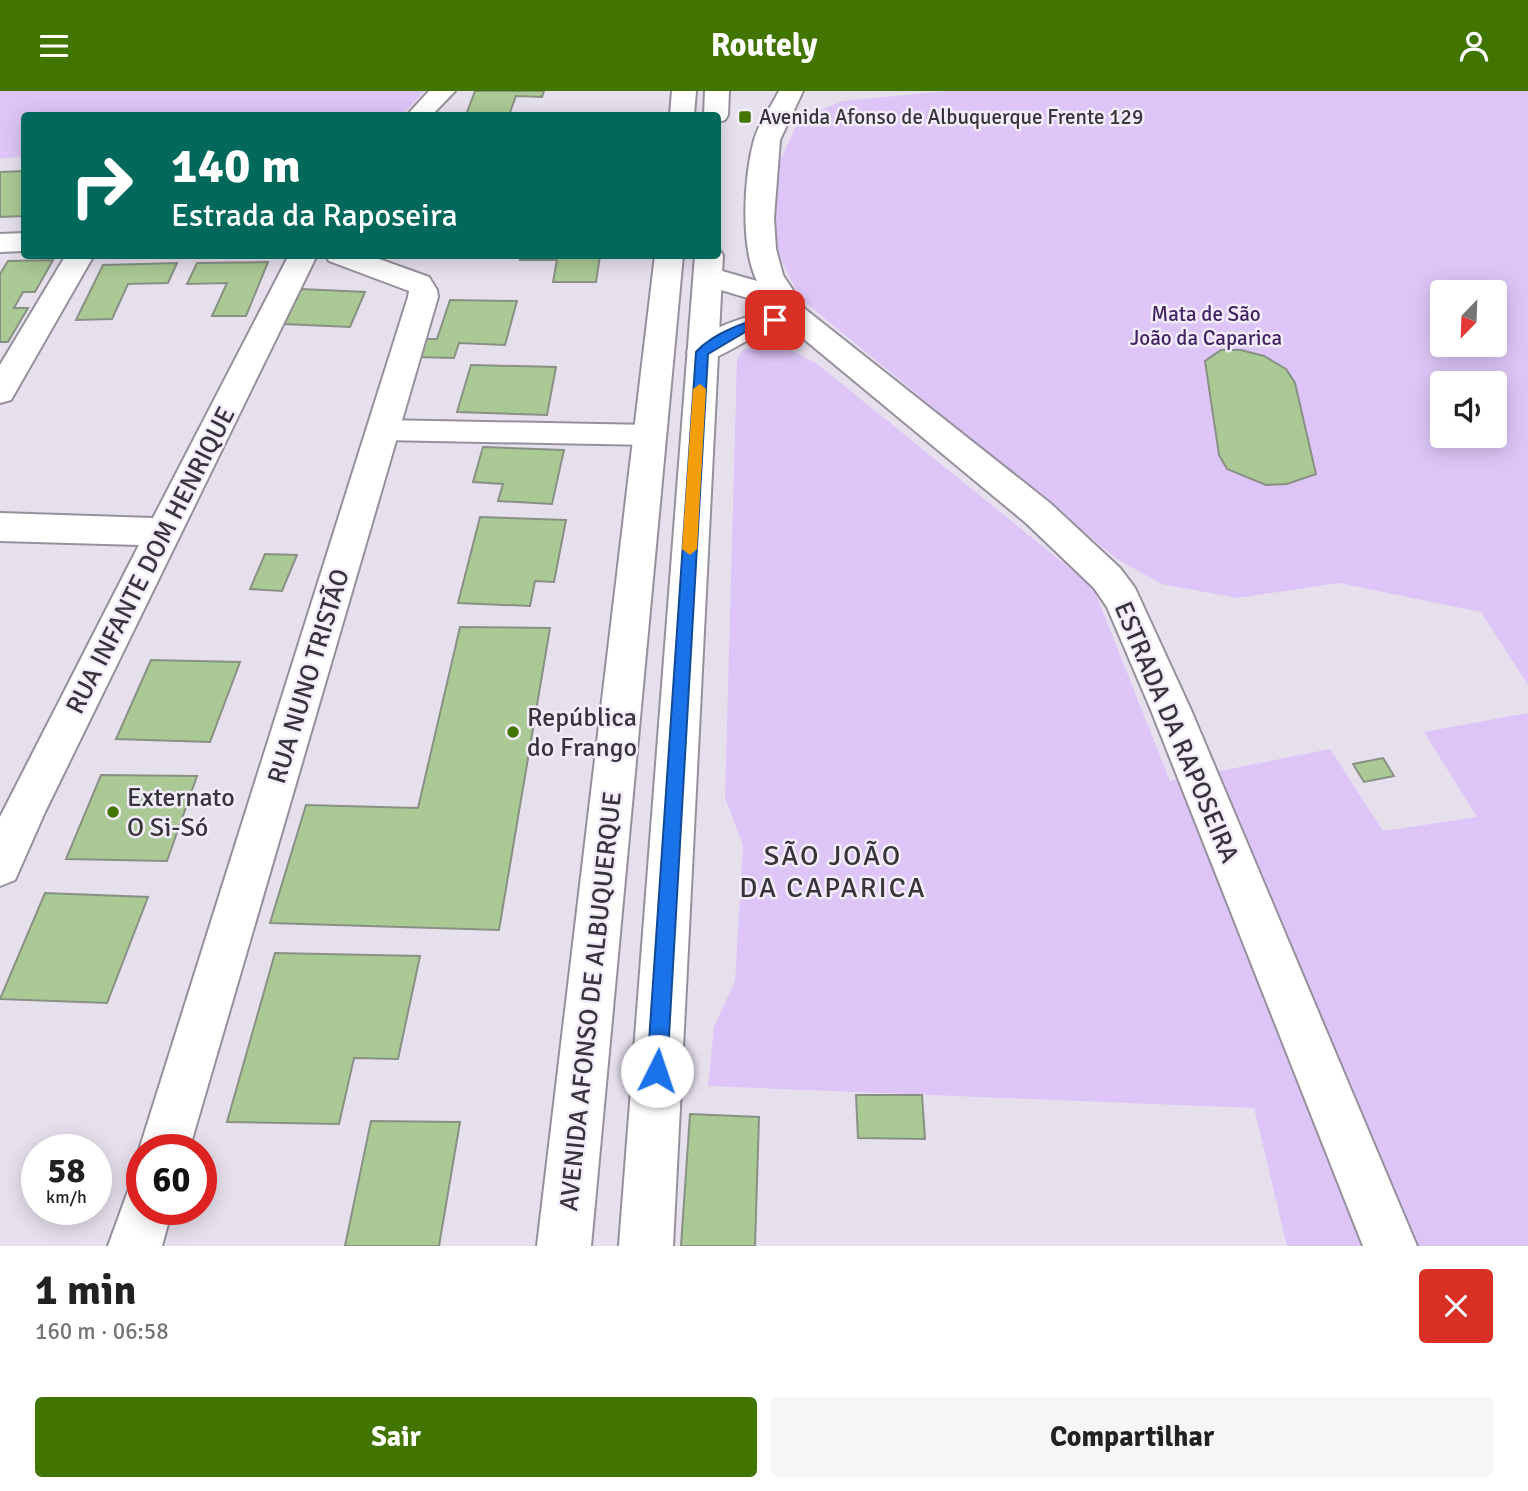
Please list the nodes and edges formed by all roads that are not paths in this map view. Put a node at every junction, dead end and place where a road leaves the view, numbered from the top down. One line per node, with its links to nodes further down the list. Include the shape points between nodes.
1 (443, 91): 6 (street)
2 (684, 91): 7 (street)
3 (717, 91): 4 (street); 8 (street)
4 (723, 91)
5 (791, 91): 16 (street, via 768,139 762,172 759,246)
6 (422, 112)
7 (681, 112)
8 (716, 112)
9 (21, 242): 10 (street)
10 (0, 243)
11 (78, 259): 19 (street)
12 (301, 259): 23 (street, RUA INFANTE DOM HENRIQUE)
13 (350, 259): 20 (street, RUA NUNO TRISTÃO, via 419,284 424,290)
14 (668, 259): 21 (street, AVENIDA AFONSO DE ALBUQUERQUE)
15 (708, 266): 16 (street, ESTRADA DA RAPOSEIRA); 18 (street)
16 (780, 298): 17 (street, ESTRADA DA RAPOSEIRA)
17 (811, 328): 18 (street, ESTRADA DA RAPOSEIRA, via 789,321 758,322); 31 (street, ESTRADA DA RAPOSEIRA, via 1038,513 1107,578 1122,599)
18 (702, 352): 30 (street)
19 (0, 392)
20 (382, 430): 21 (street); 26 (street, RUA NUNO TRISTÃO)
21 (651, 435): 29 (street, AVENIDA AFONSO DE ALBUQUERQUE)
22 (0, 527): 23 (street)
23 (165, 532): 24 (street, RUA INFANTE DOM HENRIQUE)
24 (15, 800): 25 (street, RUA INFANTE DOM HENRIQUE)
25 (0, 865)
26 (169, 1134)
27 (141, 1225): 28 (street)
28 (135, 1246)
29 (564, 1246)
30 (646, 1246)
31 (1390, 1246)

